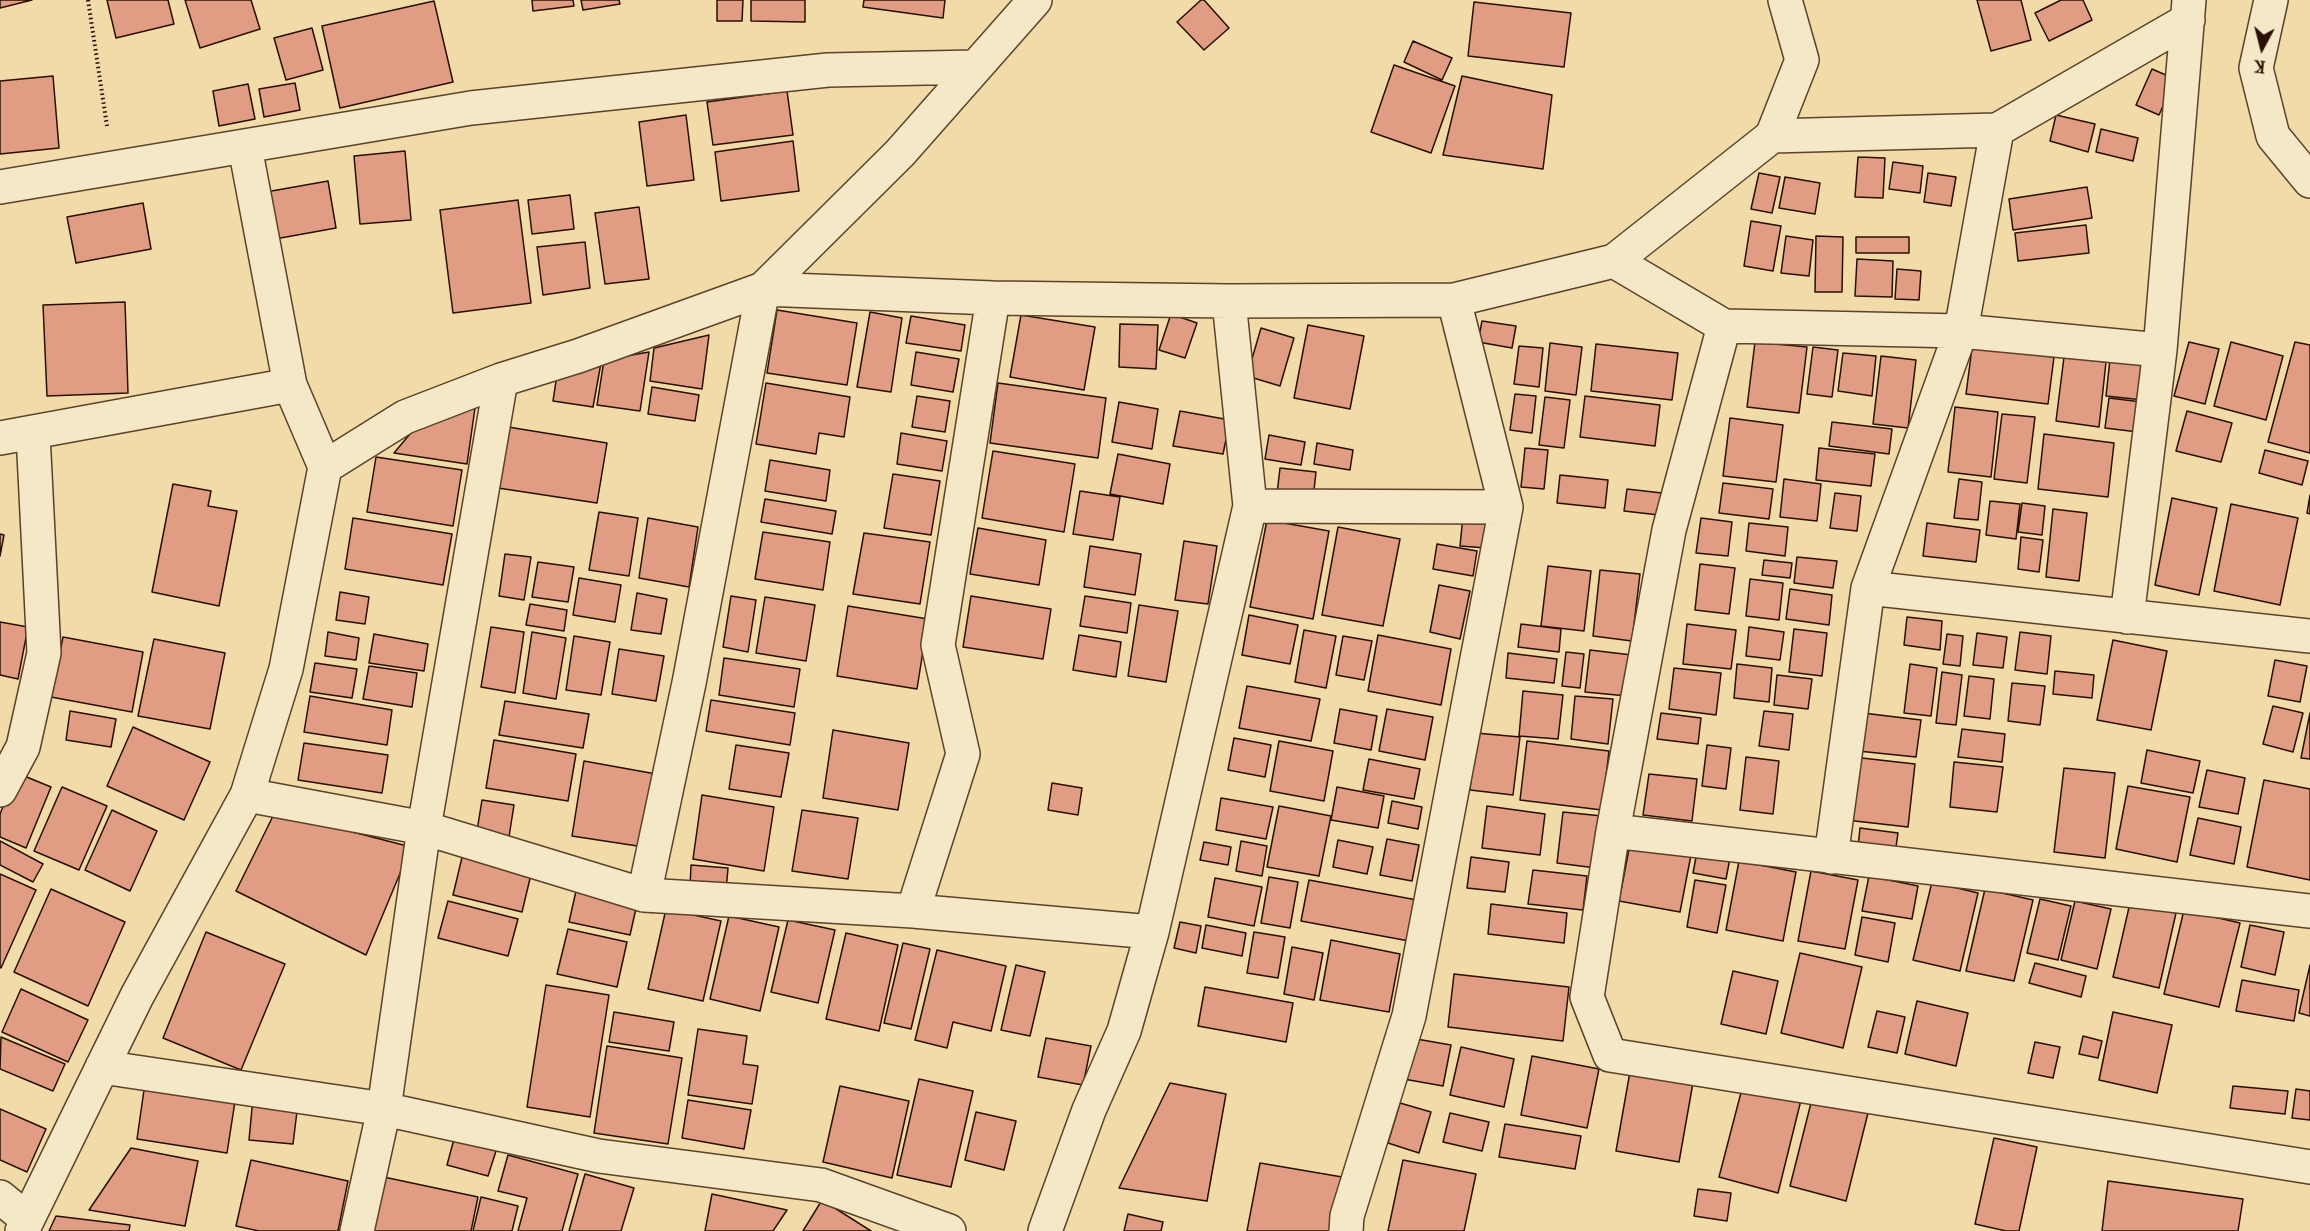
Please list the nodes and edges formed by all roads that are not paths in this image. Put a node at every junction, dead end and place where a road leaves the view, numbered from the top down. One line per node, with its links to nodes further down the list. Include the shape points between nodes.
1 (1035, 0): 5 (street)
2 (1785, 0): 7 (street, via 1802,60)
3 (2271, 0): 9 (street, via 2256,68 2273,136)
4 (2188, 10): 6 (street); 18 (street)
5 (976, 67): 8 (street, via 828,70 483,107); 12 (street, via 900,153)
6 (1997, 130): 7 (street); 17 (street)
7 (1772, 136): 11 (street)
8 (245, 147): 10 (street); 20 (street)
9 (2310, 182)
10 (0, 187)
11 (1614, 261): 14 (street); 16 (street)
12 (763, 289): 13 (street); 19 (street); 34 (street, via 689,683)
13 (993, 298): 15 (street); 35 (street, via 938,645 963,754)
14 (1454, 300): 15 (street); 25 (street)
15 (1229, 301): 24 (street)
16 (1724, 326): 17 (street); 32 (street, via 1670,530)
17 (1961, 331): 18 (street); 26 (street)
18 (2160, 350): 27 (street)
19 (501, 380): 23 (street, via 405,417); 31 (street)
20 (291, 385): 21 (street); 23 (street)
21 (33, 434): 22 (street); 29 (street, via 44,653 23,747)
22 (0, 438)
23 (325, 467): 30 (street, via 286,669)
24 (1250, 506): 25 (street); 37 (street)
25 (1506, 507): 46 (street, via 1409,1017 1347,1216)
26 (1868, 588): 27 (street); 33 (street)
27 (2127, 617): 28 (street)
28 (2310, 636)
29 (0, 790)
30 (247, 795): 31 (street); 38 (street)
31 (424, 828): 34 (street); 39 (street)
32 (1613, 831): 33 (street); 40 (street, via 1587,997 1610,1055)
33 (1831, 857): 36 (street)
34 (644, 895): 35 (street)
35 (913, 911): 37 (street)
36 (2310, 911)
37 (1152, 932): 45 (street, via 1124,1031 1089,1110)
38 (102, 1066): 39 (street); 42 (street)
39 (384, 1109): 43 (street); 44 (street, via 598,1156 821,1185)
40 (2310, 1167)
41 (0, 1197): 42 (street)
42 (24, 1225)
43 (357, 1231)
44 (949, 1231)
45 (1046, 1231)
46 (1346, 1231)

